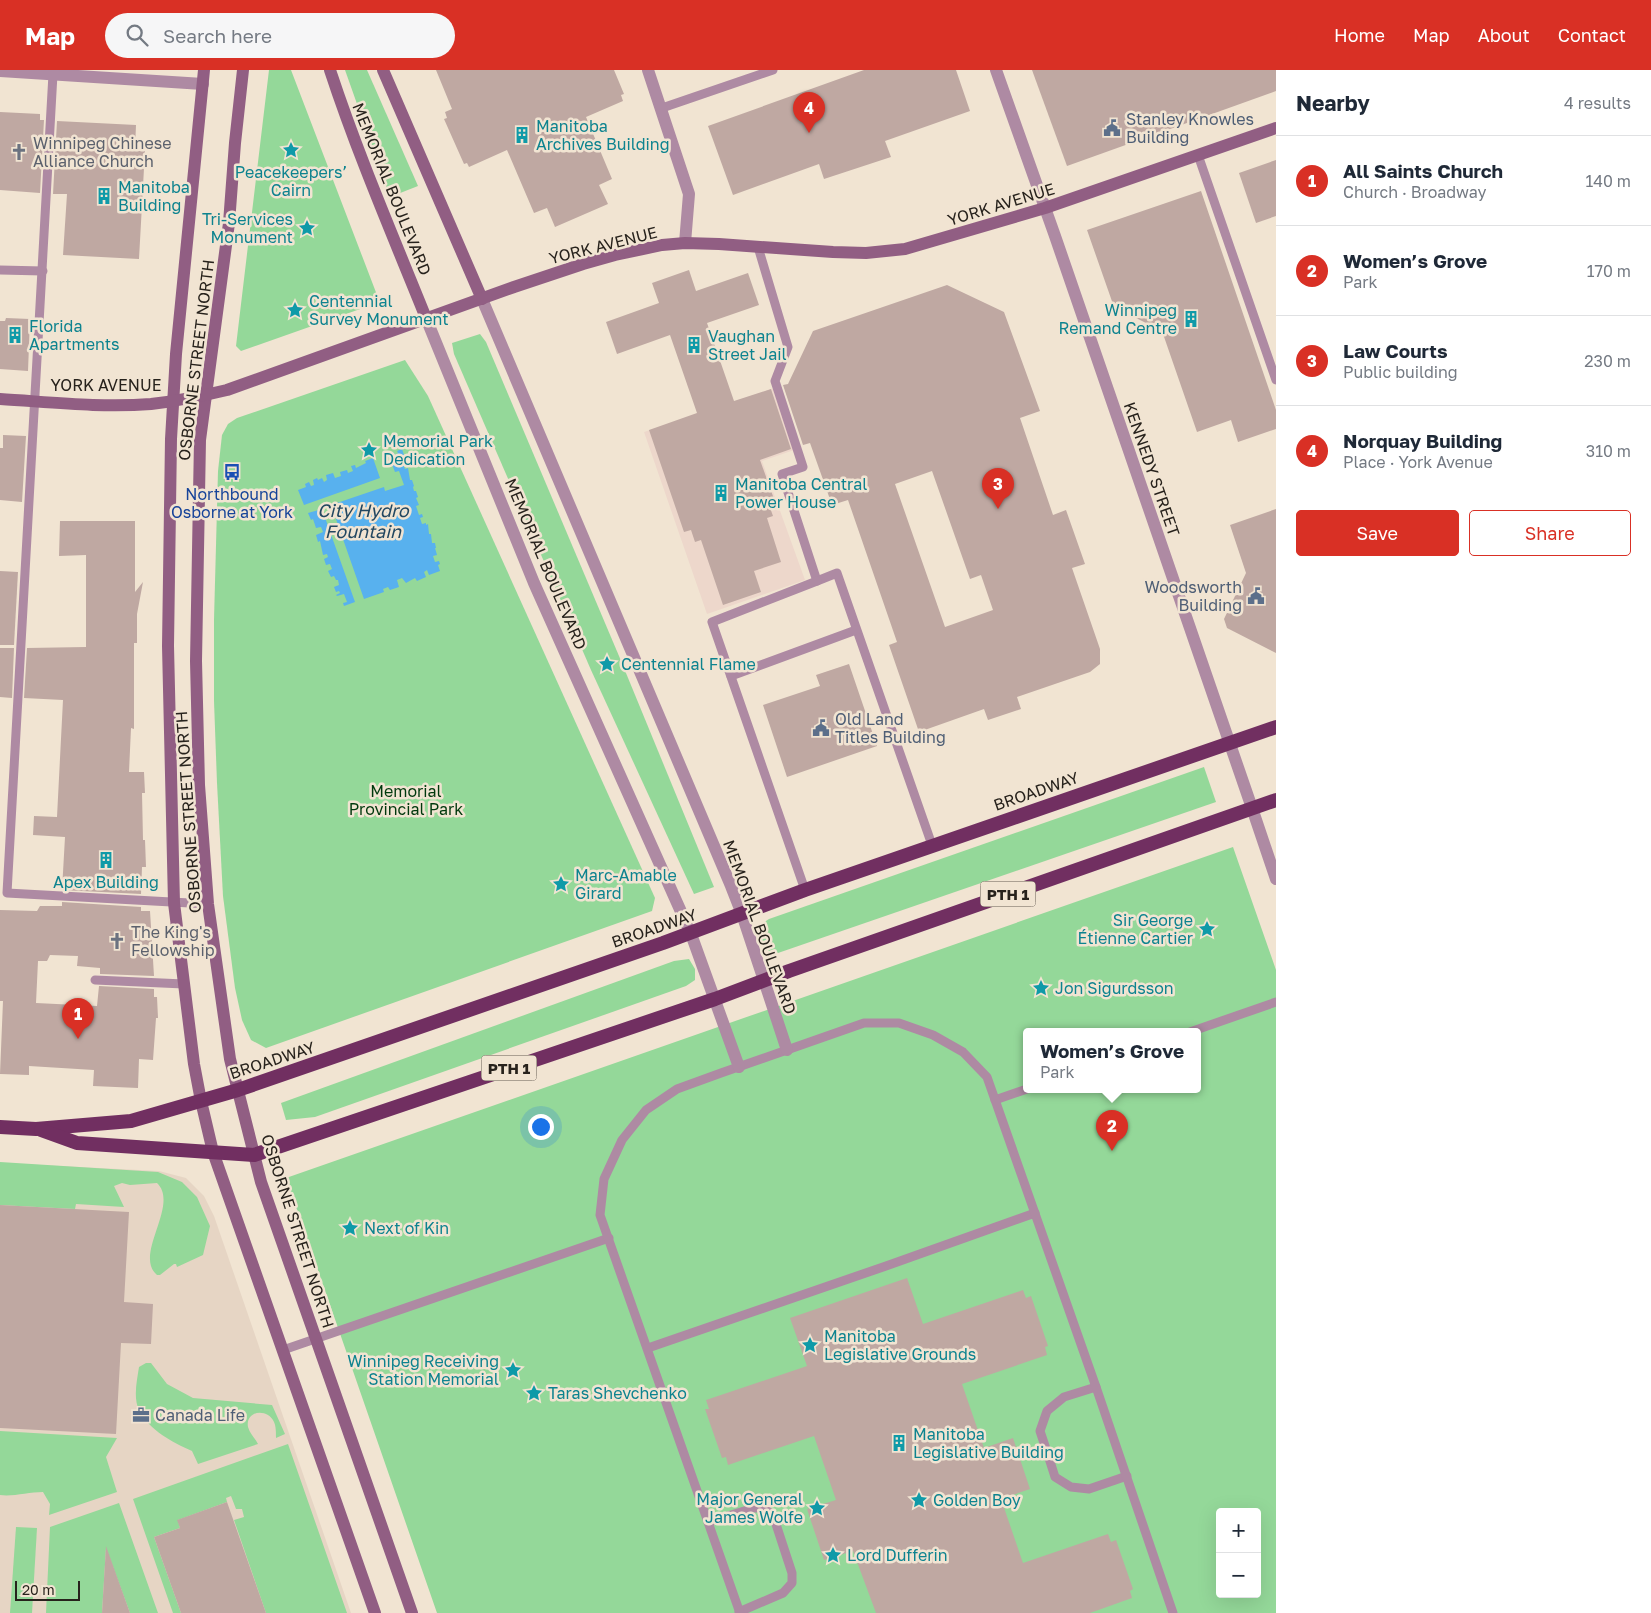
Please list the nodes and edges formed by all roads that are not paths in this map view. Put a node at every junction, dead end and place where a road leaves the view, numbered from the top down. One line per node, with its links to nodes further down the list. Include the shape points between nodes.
1 (204, 70): 10 (main road, OSBORNE STREET NORTH)
2 (243, 70): 22 (main road, OSBORNE STREET NORTH, via 229,223)
3 (330, 70): 20 (main road, MEMORIAL BOULEVARD, via 344,115)
4 (383, 70): 19 (main road, MEMORIAL BOULEVARD)
5 (648, 70): 11 (street)
6 (773, 70): 11 (lane)
7 (996, 70): 14 (street, KENNEDY STREET)
8 (0, 71): 9 (street)
9 (53, 74): 10 (street); 18 (lane)
10 (203, 84): 25 (main road, OSBORNE STREET NORTH)
11 (662, 108): 15 (street, via 689,194)
12 (1276, 128): 13 (main road, YORK AVENUE)
13 (1198, 155): 14 (main road, YORK AVENUE); 21 (lane)
14 (1045, 208): 16 (main road, YORK AVENUE, via 922,245 889,251 833,252); 30 (street, KENNEDY STREET)
15 (685, 243): 16 (main road, YORK AVENUE); 19 (main road, YORK AVENUE, via 615,255)
16 (758, 246): 26 (lane, via 788,348 775,381 803,467 782,474)
17 (0, 270): 18 (lane)
18 (43, 271): 24 (lane)
19 (482, 299): 20 (main road, YORK AVENUE); 39 (street, MEMORIAL BOULEVARD)
20 (426, 318): 22 (main road, YORK AVENUE); 40 (street, MEMORIAL BOULEVARD, via 534,583)
21 (1276, 380)
22 (206, 395): 25 (main road, YORK AVENUE); 38 (main road, OSBORNE STREET NORTH, via 200,440 196,661 199,785)
23 (0, 399): 24 (main road, YORK AVENUE)
24 (36, 401): 25 (main road, YORK AVENUE, via 102,404); 36 (lane)
25 (174, 401): 37 (main road, OSBORNE STREET NORTH, via 168,646)
26 (817, 581): 27 (lane, via 837,574); 28 (lane, via 712,622)
27 (856, 630): 28 (lane); 33 (lane)
28 (731, 676): 35 (lane)
29 (1276, 727): 30 (highway, BROADWAY / PTH 1)
30 (1229, 743): 32 (street, KENNEDY STREET); 33 (highway, BROADWAY / PTH 1)
31 (1276, 800): 32 (highway, BROADWAY / PTH 1)
32 (1252, 808): 34 (street, KENNEDY STREET); 42 (highway, BROADWAY / PTH 1)
33 (932, 845): 35 (highway, BROADWAY / PTH 1)
34 (1276, 879)
35 (805, 890): 39 (highway, BROADWAY / PTH 1)
36 (3, 893): 37 (lane)
37 (174, 903): 38 (lane); 43 (main road, OSBORNE STREET NORTH)
38 (208, 904): 49 (main road, OSBORNE STREET NORTH, via 230,1059)
39 (742, 914): 40 (highway, BROADWAY / PTH 1); 42 (street, MEMORIAL BOULEVARD)
40 (691, 934): 44 (street, MEMORIAL BOULEVARD); 49 (highway, BROADWAY / PTH 1)
41 (95, 980): 43 (lane)
42 (764, 980): 44 (highway, BROADWAY / PTH 1); 47 (street, MEMORIAL BOULEVARD)
43 (184, 984): 52 (main road, OSBORNE STREET NORTH)
44 (715, 999): 48 (street, MEMORIAL BOULEVARD); 56 (highway, BROADWAY / PTH 1)
45 (1276, 1002): 46 (lane)
46 (1201, 1028)
47 (787, 1050): 48 (lane); 51 (lane, via 864,1023 899,1023 934,1035 963,1052 987,1077)
48 (739, 1067): 58 (lane, via 677,1089 646,1110 622,1140 604,1178 600,1215)
49 (238, 1090): 52 (highway, BROADWAY / PTH 1); 56 (main road, OSBORNE STREET NORTH)
50 (1023, 1090): 51 (lane)
51 (995, 1100): 57 (lane)
52 (201, 1101): 54 (highway, BROADWAY / PTH 1, via 131,1121); 55 (main road, OSBORNE STREET NORTH)
53 (0, 1126): 54 (highway, BROADWAY / PTH 1)
54 (36, 1129): 55 (highway, BROADWAY / PTH 1, via 76,1143)
55 (213, 1152): 56 (highway, BROADWAY / PTH 1); 61 (main road, OSBORNE STREET NORTH)
56 (254, 1155): 59 (main road, OSBORNE STREET NORTH)
57 (1035, 1213): 60 (lane); 62 (lane)
58 (609, 1238): 59 (lane); 60 (lane)
59 (316, 1339): 61 (lane); 67 (main road, OSBORNE STREET NORTH)
60 (648, 1348): 64 (lane)
61 (283, 1350): 66 (main road, OSBORNE STREET NORTH)
62 (1096, 1387): 63 (lane); 63 (lane, via 1064,1397 1047,1411 1040,1432 1055,1477 1070,1487 1089,1489)
63 (1127, 1476): 68 (lane)
64 (708, 1522): 65 (lane); 65 (lane, via 754,1508 764,1508 773,1515 792,1572 792,1584 783,1593)
65 (740, 1612)
66 (375, 1613)
67 (412, 1613)
68 (1173, 1613)

